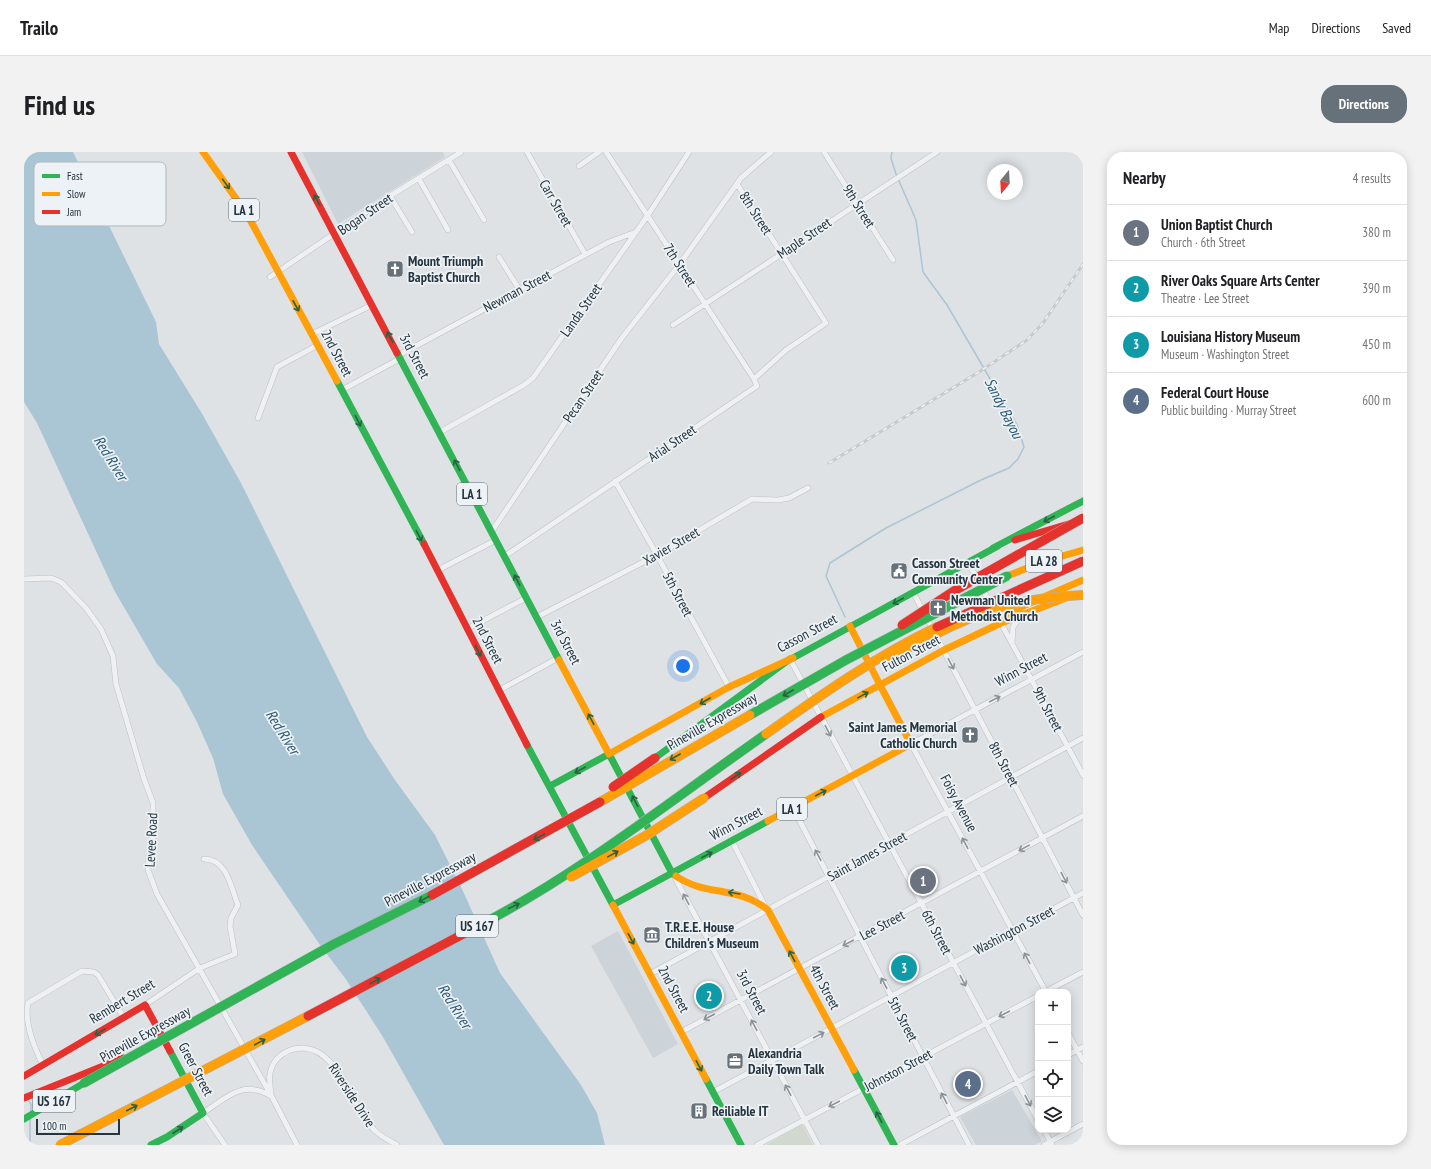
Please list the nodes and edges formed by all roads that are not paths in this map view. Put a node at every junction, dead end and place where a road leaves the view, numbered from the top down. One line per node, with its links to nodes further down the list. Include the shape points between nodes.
1 (203, 152): 28 (main road, 2nd Street / LA 1, one-way to 28, via 247,214)
2 (291, 152): 22 (main road, 3rd Street / LA 1, one-way to 2)
3 (461, 152): 11 (street, Bogan Street)
4 (527, 152): 24 (street, Carr Street)
5 (599, 152): 12 (street)
6 (606, 152): 17 (street, 7th Street)
7 (689, 152): 17 (street, Landa Street)
8 (771, 152): 14 (street, Pecan Street, via 746,172)
9 (824, 152): 16 (street, 9th Street)
10 (937, 152): 16 (street, Maple Street)
11 (449, 160): 13 (street, Bogan Street); 18 (street)
12 (579, 166)
13 (419, 180): 15 (street, Bogan Street); 19 (street)
14 (737, 184): 23 (street, 8th Street); 27 (street, Pecan Street)
15 (390, 196): 20 (street); 22 (street, Bogan Street)
16 (857, 203): 23 (street, Maple Street); 26 (street, 9th Street)
17 (648, 215): 21 (street, Landa Street); 27 (street, 7th Street)
18 (484, 220)
19 (448, 230)
20 (412, 232)
21 (636, 232): 24 (street, Newman Street); 40 (street, Landa Street, via 533,378)
22 (335, 234): 28 (street, Bogan Street); 31 (main road, 3rd Street / LA 1)
23 (781, 253): 30 (street, Maple Street); 32 (street, 8th Street)
24 (585, 254): 29 (street, Newman Street)
25 (499, 257): 29 (street)
26 (893, 260)
27 (679, 265): 30 (street, 7th Street); 46 (street, Pecan Street, via 621,339)
28 (274, 275): 34 (main road, 2nd Street / LA 1, one-way to 34)
29 (519, 289): 36 (street, Newman Street)
30 (706, 304): 33 (street, Maple Street); 37 (street, 7th Street)
31 (372, 305): 34 (street); 36 (main road, 3rd Street / LA 1, one-way to 31)
32 (826, 324): 37 (street, Arial Street, via 786,350)
33 (673, 325)
34 (312, 334): 35 (main road, 2nd Street / LA 1)
35 (318, 345): 38 (main road, 2nd Street / LA 1); 39 (street, via 277,367)
36 (400, 356): 38 (street, Newman Street); 40 (main road, 3rd Street / LA 1)
37 (754, 379): 41 (street, Arial Street, via 757,386)
38 (342, 390): 54 (main road, 2nd Street / LA 1, one-way to 54)
39 (258, 418)
40 (440, 432): 46 (main road, 3rd Street / LA 1, one-way to 40)
41 (615, 481): 50 (street, 5th Street); 51 (street, Arial Street)
42 (808, 488): 50 (street, Xavier Street, via 789,498 752,499)
43 (1083, 501): 48 (main road, one-way to 48)
44 (1083, 518): 71 (main road, US 167, bridge, via 954,591)
45 (1083, 522): 48 (main road, Casson Street, via 1064,524)
46 (492, 531): 47 (main road, 3rd Street / LA 1)
47 (496, 540): 51 (main road, 3rd Street / LA 1); 54 (street)
48 (993, 548): 53 (main road, Casson Street)
49 (1083, 550): 71 (main road, LA 28, bridge, via 1007,576)
50 (657, 555): 62 (street, Xavier Street); 75 (street, 5th Street)
51 (505, 556): 60 (main road, 3rd Street / LA 1, one-way to 51)
52 (1083, 561): 72 (main road, US 167, bridge, via 925,632 897,646)
53 (968, 562): 57 (main road, Casson Street); 63 (street, 9th Street)
54 (438, 570): 65 (main road, 2nd Street / LA 1)
55 (24, 579): 109 (street, Levee Road, via 51,578 61,582 86,608 101,630 113,656 116,684 153,803 153,841 148,870 157,894)
56 (1081, 581): 63 (main road, via 1024,606)
57 (913, 592): 64 (main road, Casson Street, one-way to 64); 67 (street, 8th Street)
58 (1083, 592): 61 (main road, Fulton Street)
59 (1083, 595): 72 (main road, bridge, via 999,608)
60 (526, 598): 62 (main road, 3rd Street / LA 1); 65 (street)
61 (1020, 616): 63 (main road, Fulton Street); 66 (street, via 1013,627)
62 (537, 617): 69 (main road, 3rd Street / LA 1)
63 (1001, 623): 66 (street, 9th Street); 67 (main road, Fulton Street)
64 (850, 626): 70 (main road, Casson Street); 74 (main road, Foisy Avenue)
65 (467, 629): 76 (main road, 2nd Street / LA 1, one-way to 76)
66 (1012, 644): 73 (street, 9th Street)
67 (944, 650): 74 (main road, Fulton Street); 77 (street, 8th Street, one-way to 77)
68 (1083, 652): 73 (street, Winn Street)
69 (558, 658): 76 (street); 82 (main road, 3rd Street / LA 1, one-way to 69)
70 (790, 659): 75 (main road, Casson Street); 78 (street, 6th Street); 90 (main road, bridge)
71 (846, 660): 90 (main road, Pineville Expressway / US 167, one-way to 90, bridge)
72 (869, 665): 100 (main road, US 167, bridge, via 836,684 659,811)
73 (1031, 679): 77 (street, Winn Street, one-way to 73); 81 (street, 9th Street)
74 (880, 685): 78 (main road, Fulton Street, one-way to 74); 80 (main road, Foisy Avenue)
75 (729, 687): 82 (main road, Casson Street, one-way to 82)
76 (498, 691): 86 (main road, 2nd Street / LA 1)
77 (975, 710): 80 (street, Winn Street); 85 (street, 8th Street)
78 (821, 718): 84 (street, 6th Street, one-way to 84); 100 (main road, Fulton Street, one-way to 78, bridge, via 640,839)
79 (1083, 738): 81 (street, Saint James Street)
80 (911, 744): 84 (main road, Winn Street / LA 1); 88 (street, Foisy Avenue)
81 (1068, 747): 83 (street, 9th Street); 85 (street, Saint James Street)
82 (609, 754): 86 (main road, Casson Street, one-way to 86); 96 (main road, 3rd Street, one-way to 82)
83 (1083, 775)
84 (853, 776): 87 (main road, Winn Street / LA 1, one-way to 84); 93 (street, 6th Street)
85 (1011, 778): 88 (street, Saint James Street); 91 (street, 8th Street)
86 (550, 786): 102 (main road, 2nd Street / LA 1)
87 (793, 808): 92 (main road, Winn Street / LA 1); 97 (street, 5th Street, one-way to 87)
88 (948, 812): 93 (street, Saint James Street); 95 (street, Foisy Avenue, one-way to 88)
89 (1083, 816): 91 (street, Lee Street)
90 (558, 826): 133 (main road, Pineville Expressway / US 167, one-way to 133, bridge, via 408,908 334,944 159,1042)
91 (1042, 838): 95 (street, Lee Street, one-way to 95); 99 (street, 8th Street, one-way to 99)
92 (732, 841): 96 (main road, Winn Street / LA 1, one-way to 92); 103 (street, 4th Street)
93 (889, 844): 97 (street, Saint James Street); 101 (street, 6th Street)
94 (204, 860): 109 (street, Rembert Street, via 214,862 222,868 230,881 238,905 230,926 235,954)
95 (981, 872): 101 (street, Lee Street); 105 (street, Foisy Avenue)
96 (672, 873): 102 (main road, Winn Street / LA 1); 103 (main road, one-way to 96, via 753,898 690,885); 107 (street, 3rd Street, one-way to 96)
97 (829, 877): 103 (street, Saint James Street); 106 (street, 5th Street)
98 (1083, 893): 99 (street, Washington Street)
99 (1074, 898): 104 (street, 8th Street); 105 (street, Washington Street)
100 (529, 899): 146 (main road, US 167, one-way to 100, bridge, via 192,1078)
101 (922, 904): 106 (street, Lee Street); 108 (street, 6th Street)
102 (613, 905): 112 (main road, 2nd Street, one-way to 112)
103 (768, 910): 107 (street, Saint James Street); 110 (main road, 4th Street, one-way to 103)
104 (1083, 915)
105 (1013, 931): 108 (street, Washington Street); 113 (street, Foisy Avenue, one-way to 105)
106 (860, 937): 110 (street, Lee Street, one-way to 110); 115 (street, 5th Street, one-way to 106)
107 (709, 942): 112 (street, Saint James Street); 117 (street, 3rd Street)
108 (953, 963): 115 (street, Washington Street); 120 (street, 6th Street, one-way to 120)
109 (200, 968): 118 (street, Rembert Street); 137 (street, Levee Road)
110 (799, 969): 117 (street, Lee Street); 121 (main road, 4th Street)
111 (1083, 972): 114 (street)
112 (650, 974): 122 (main road, 2nd Street)
113 (1043, 989)
114 (1051, 989)
115 (891, 996): 121 (street, Washington Street); 127 (street, 5th Street)
116 (1035, 998): 120 (street, Johnston Street, one-way to 120)
117 (740, 1000): 122 (street, Lee Street, one-way to 122); 128 (street, 3rd Street, one-way to 117)
118 (145, 1005): 119 (main road, Rembert Street); 139 (main road, Greer Street)
119 (124, 1018): 130 (main road, Rembert Street, one-way to 130); 130 (street, via 98,975 82,971 25,1007 25,1024)
120 (986, 1023): 127 (street, Johnston Street); 134 (street, 6th Street)
121 (831, 1028): 128 (street, Washington Street, one-way to 121); 135 (main road, 4th Street)
122 (681, 1032): 136 (main road, 2nd Street, one-way to 136)
123 (1071, 1039): 125 (street)
124 (1083, 1047): 125 (street)
125 (1077, 1050): 126 (street); 129 (street)
126 (1071, 1053)
127 (923, 1057): 135 (street, Johnston Street); 141 (street, 5th Street, one-way to 127)
128 (772, 1060): 136 (street, Washington Street); 143 (street, 3rd Street, one-way to 128)
129 (1083, 1061)
130 (43, 1064): 132 (main road, Rembert Street)
131 (1035, 1073): 134 (street)
132 (24, 1076)
133 (81, 1080): 138 (main road); 142 (main road, Pineville Expressway / US 167)
134 (1018, 1082): 140 (street, 6th Street, one-way to 140); 141 (street)
135 (863, 1089): 143 (street, Johnston Street, one-way to 143); 157 (main road, 4th Street, one-way to 135)
136 (713, 1092): 154 (main road, 2nd Street)
137 (272, 1097): 139 (street, via 260,1090 243,1089); 152 (street, Levee Road); 153 (street, Riverside Drive, via 268,1078 276,1060 296,1048 314,1049 329,1060 369,1124)
138 (24, 1098)
139 (203, 1113): 150 (main road, one-way to 139); 151 (street, Greer Street)
140 (1035, 1114)
141 (954, 1116): 158 (street); 159 (street, 5th Street)
142 (24, 1119)
143 (804, 1120): 155 (street, Johnston Street); 156 (street, 3rd Street)
144 (1083, 1124): 147 (street)
145 (1046, 1133): 147 (street)
146 (80, 1134): 148 (main road, US 167, bridge); 149 (main road, bridge)
147 (1051, 1143): 160 (street)
148 (60, 1145)
149 (64, 1145)
150 (151, 1145)
151 (225, 1145)
152 (297, 1145)
153 (397, 1145)
154 (741, 1145)
155 (757, 1145)
156 (818, 1145)
157 (894, 1145)
158 (900, 1145)
159 (969, 1145)
160 (1044, 1145)

